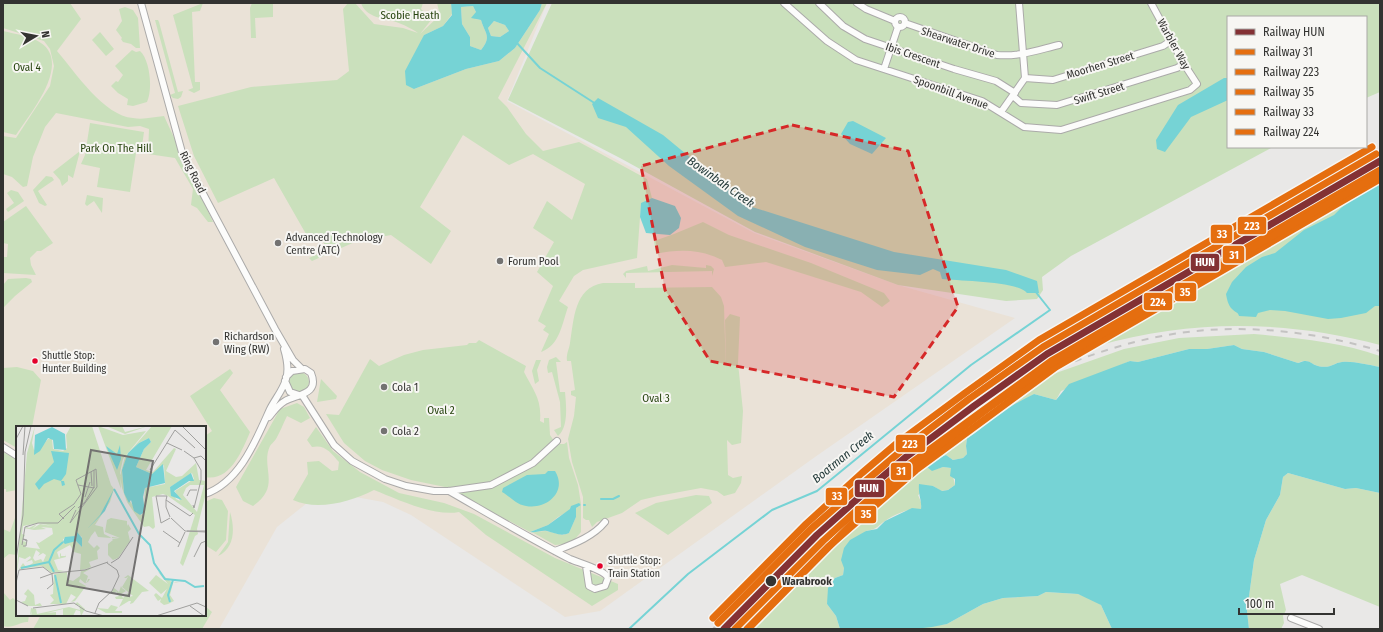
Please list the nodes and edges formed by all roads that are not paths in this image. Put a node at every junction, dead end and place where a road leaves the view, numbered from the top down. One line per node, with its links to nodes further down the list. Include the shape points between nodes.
1 (141, 3): 22 (street, Ring Road, via 183,156)
2 (784, 3): 17 (street, Spoonbill Avenue, via 840,50 856,60)
3 (819, 3): 8 (street, Ibis Crescent)
4 (830, 3): 8 (street)
5 (856, 3): 9 (street)
6 (1019, 3): 15 (street)
7 (1152, 3): 12 (street, Warbler Way)
8 (825, 8): 14 (street, Ibis Crescent, via 843,26 856,34)
9 (895, 21): 10 (street, via 902,18); 11 (street)
10 (905, 23): 11 (street); 15 (street, Shearwater Drive, via 997,55)
11 (898, 27): 14 (street)
12 (1172, 40): 16 (street, Warbler Way); 18 (street, Moorhen Street, via 1163,46 1053,80)
13 (1059, 45): 15 (street, Shearwater Drive)
14 (892, 48): 17 (street); 20 (street, Ibis Crescent, via 996,81)
15 (1023, 54): 18 (street)
16 (1184, 64): 19 (street, Warbler Way); 20 (street, Swift Street, via 1057,106 1021,103)
17 (884, 69): 21 (street, Spoonbill Avenue, via 982,101)
18 (1025, 78): 20 (street)
19 (1197, 84): 21 (street, Spoonbill Avenue, via 1190,90 1061,130 1024,128)
20 (1014, 94): 21 (street)
21 (1001, 112)
22 (275, 329): 23 (street, Ring Road, via 293,360); 24 (street, Ring Road, via 286,356)
23 (302, 369): 24 (street, via 292,371); 25 (street, Ring Road, via 308,371 312,377)
24 (286, 379): 26 (street, via 290,392); 28 (street, Ring Road)
25 (309, 391): 26 (street, Ring Road); 27 (street)
26 (301, 395): 27 (street); 28 (street, Ring Road, via 278,405)
27 (310, 404): 32 (street, via 334,445 352,460 385,479 406,486)
28 (264, 423): 33 (street, Ring Road, via 236,472 221,487)
29 (556, 441): 32 (street, via 532,463 491,485)
30 (3, 447): 31 (street)
31 (16, 455)
32 (449, 492): 35 (street)
33 (206, 494)
34 (605, 522): 35 (street, via 586,538)
35 (555, 551): 36 (street)
36 (586, 566)
37 (1291, 618): 38 (street)
38 (1319, 629)

